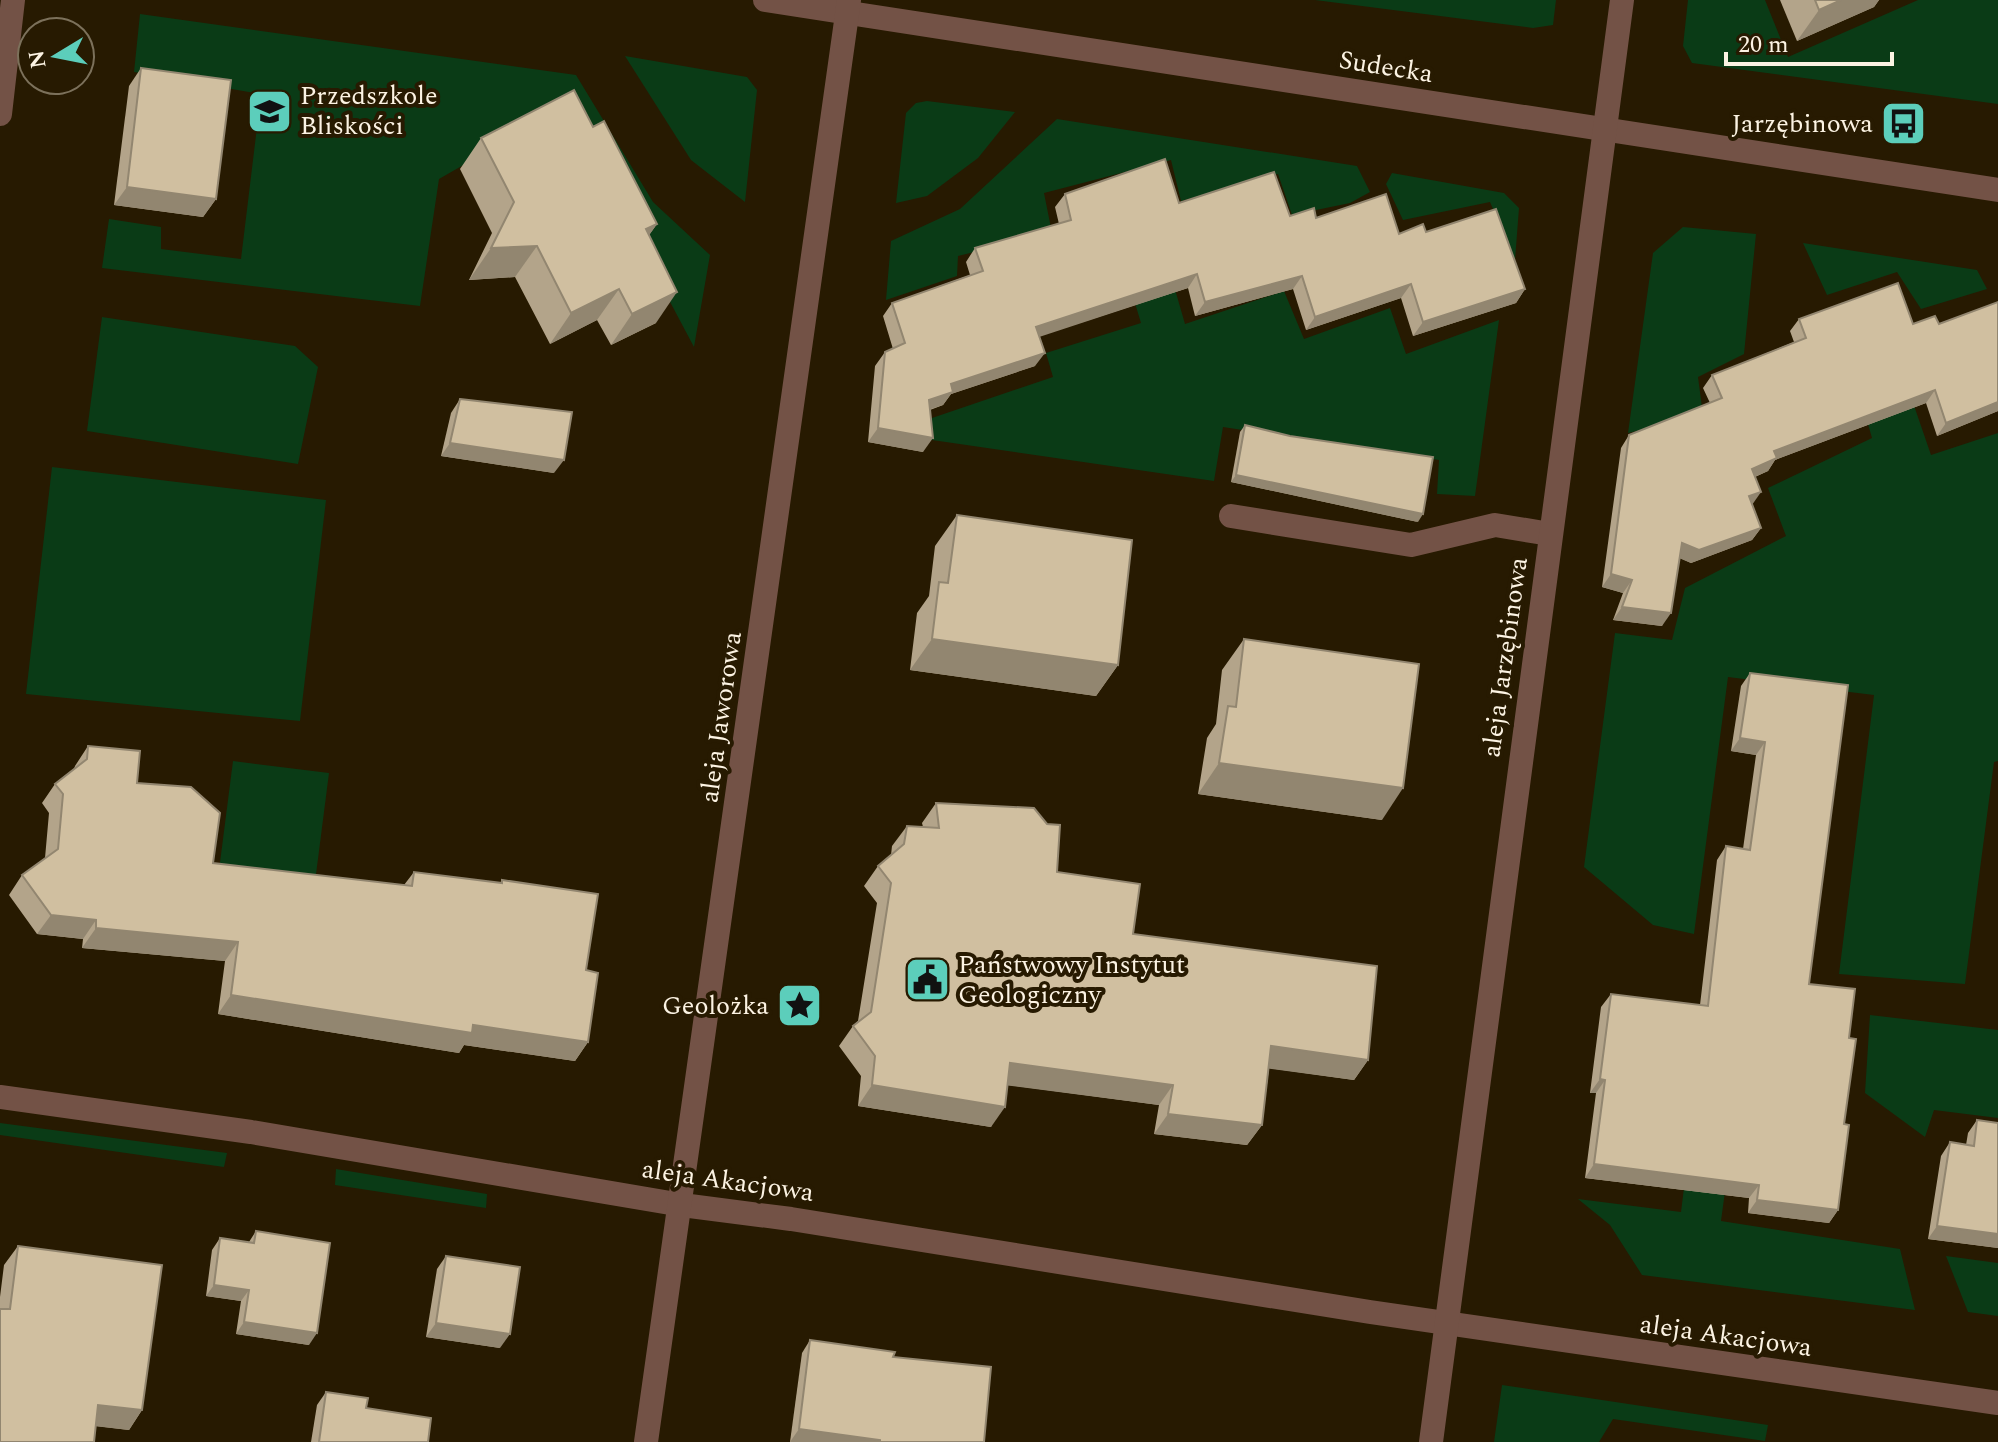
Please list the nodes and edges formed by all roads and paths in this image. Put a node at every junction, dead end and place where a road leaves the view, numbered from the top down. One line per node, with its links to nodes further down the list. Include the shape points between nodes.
1 (13, 0): 5 (street)
2 (765, 0): 4 (street, Sudecka)
3 (1622, 0): 6 (street, aleja Jarzębinowa)
4 (848, 5): 6 (street, Sudecka); 11 (street, aleja Jaworowa)
5 (0, 114)
6 (1607, 128): 7 (street, Sudecka); 9 (street, aleja Jarzębinowa)
7 (1998, 190)
8 (1231, 516): 9 (street, via 1411,545 1495,525)
9 (1550, 534): 12 (street, aleja Jarzębinowa)
10 (0, 1097): 11 (street, aleja Akacjowa, via 251,1132)
11 (682, 1205): 12 (street, aleja Akacjowa); 14 (street, aleja Jaworowa)
12 (1447, 1322): 13 (street, aleja Akacjowa); 15 (street)
13 (1998, 1403)
14 (646, 1442)
15 (1431, 1442)

